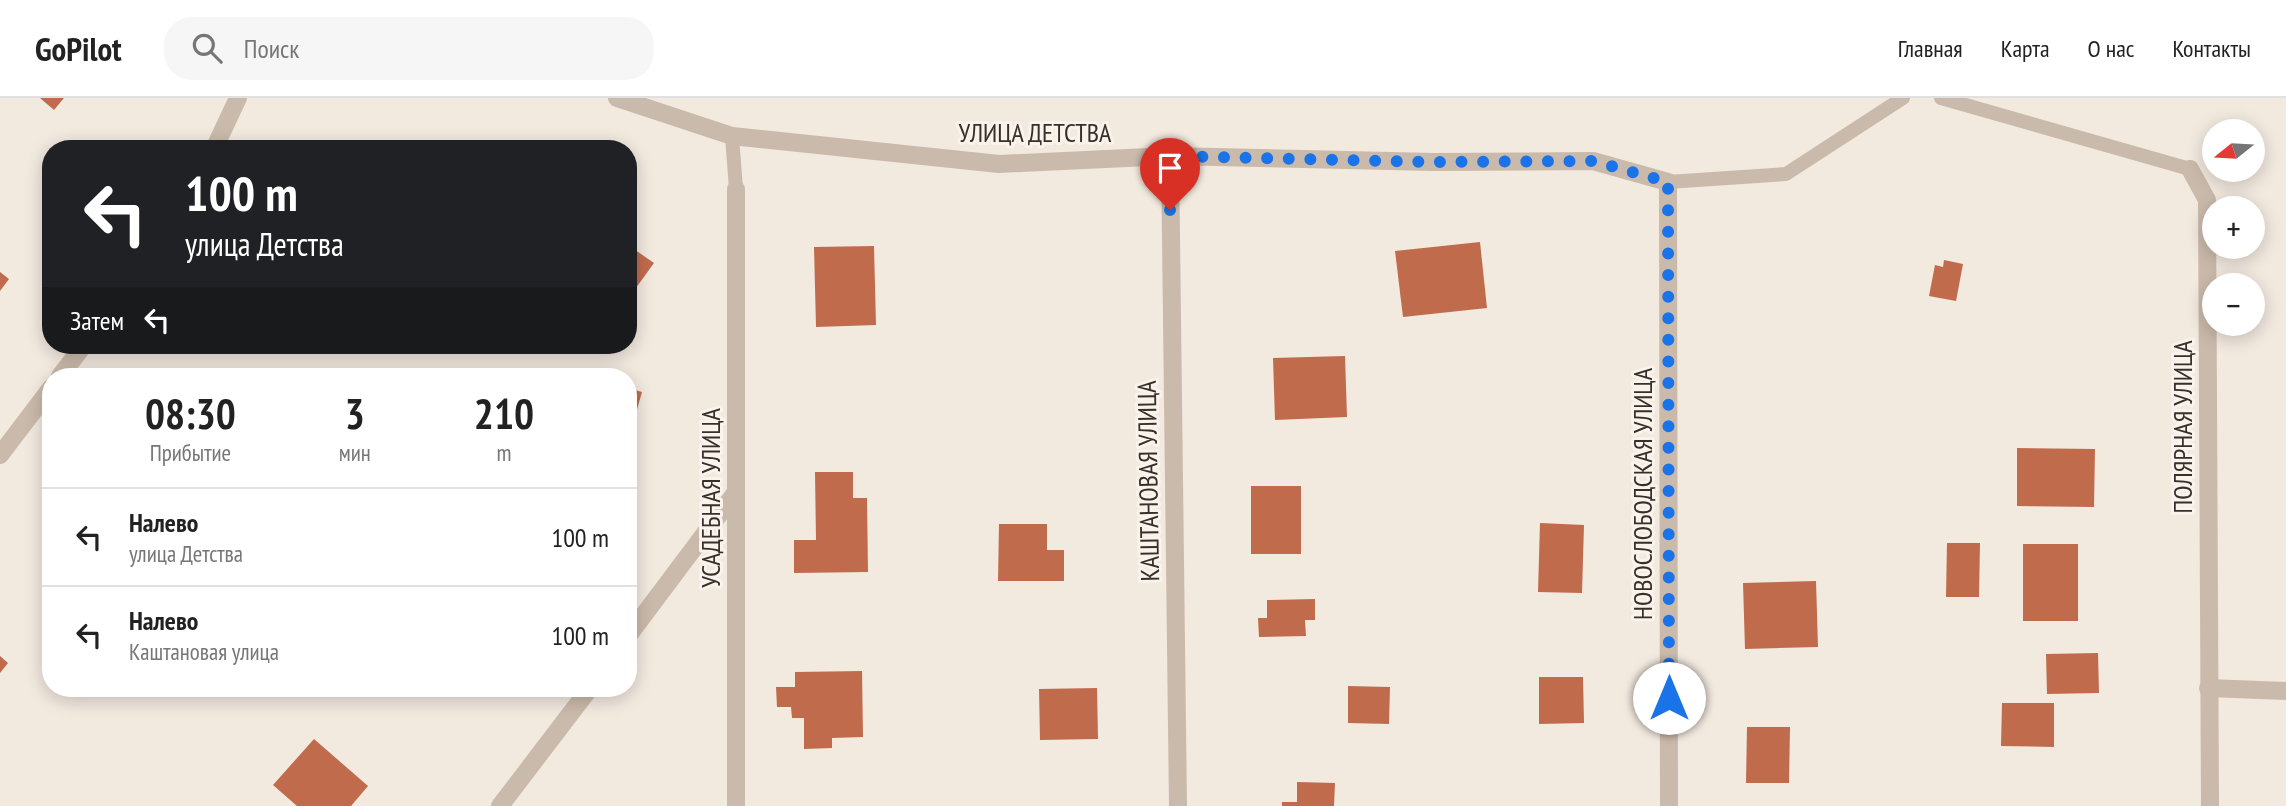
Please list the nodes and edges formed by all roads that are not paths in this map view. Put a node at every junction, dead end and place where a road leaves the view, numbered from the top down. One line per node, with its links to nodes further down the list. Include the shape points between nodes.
1 (238, 98): 6 (street)
2 (617, 98): 5 (street, УЛИЦА ДЕТСТВА)
3 (1903, 98): 9 (lane, via 1786,174)
4 (1941, 98): 8 (lane)
5 (732, 136): 7 (street, УЛИЦА ДЕТСТВА, via 999,163); 10 (lane)
6 (218, 140)
7 (1170, 156): 9 (street, УЛИЦА ДЕТСТВА, via 1593,161); 22 (street, КАШТАНОВАЯ УЛИЦА)
8 (2190, 169): 17 (street, ПОЛЯРНАЯ УЛИЦА, via 2207,200)
9 (1668, 182): 23 (street, НОВОСЛОБОДСКАЯ УЛИЦА)
10 (736, 189): 15 (street, УСАДЕБНАЯ УЛИЦА)
11 (77, 354): 12 (street)
12 (66, 368)
13 (42, 400): 14 (street)
14 (0, 456)
15 (736, 492): 16 (street); 21 (street, УСАДЕБНАЯ УЛИЦА)
16 (637, 624)
17 (2208, 688): 18 (street); 24 (street, ПОЛЯРНАЯ УЛИЦА)
18 (2286, 691)
19 (583, 697): 20 (street)
20 (500, 806)
21 (736, 806)
22 (1178, 806)
23 (1669, 806)
24 (2210, 806)

